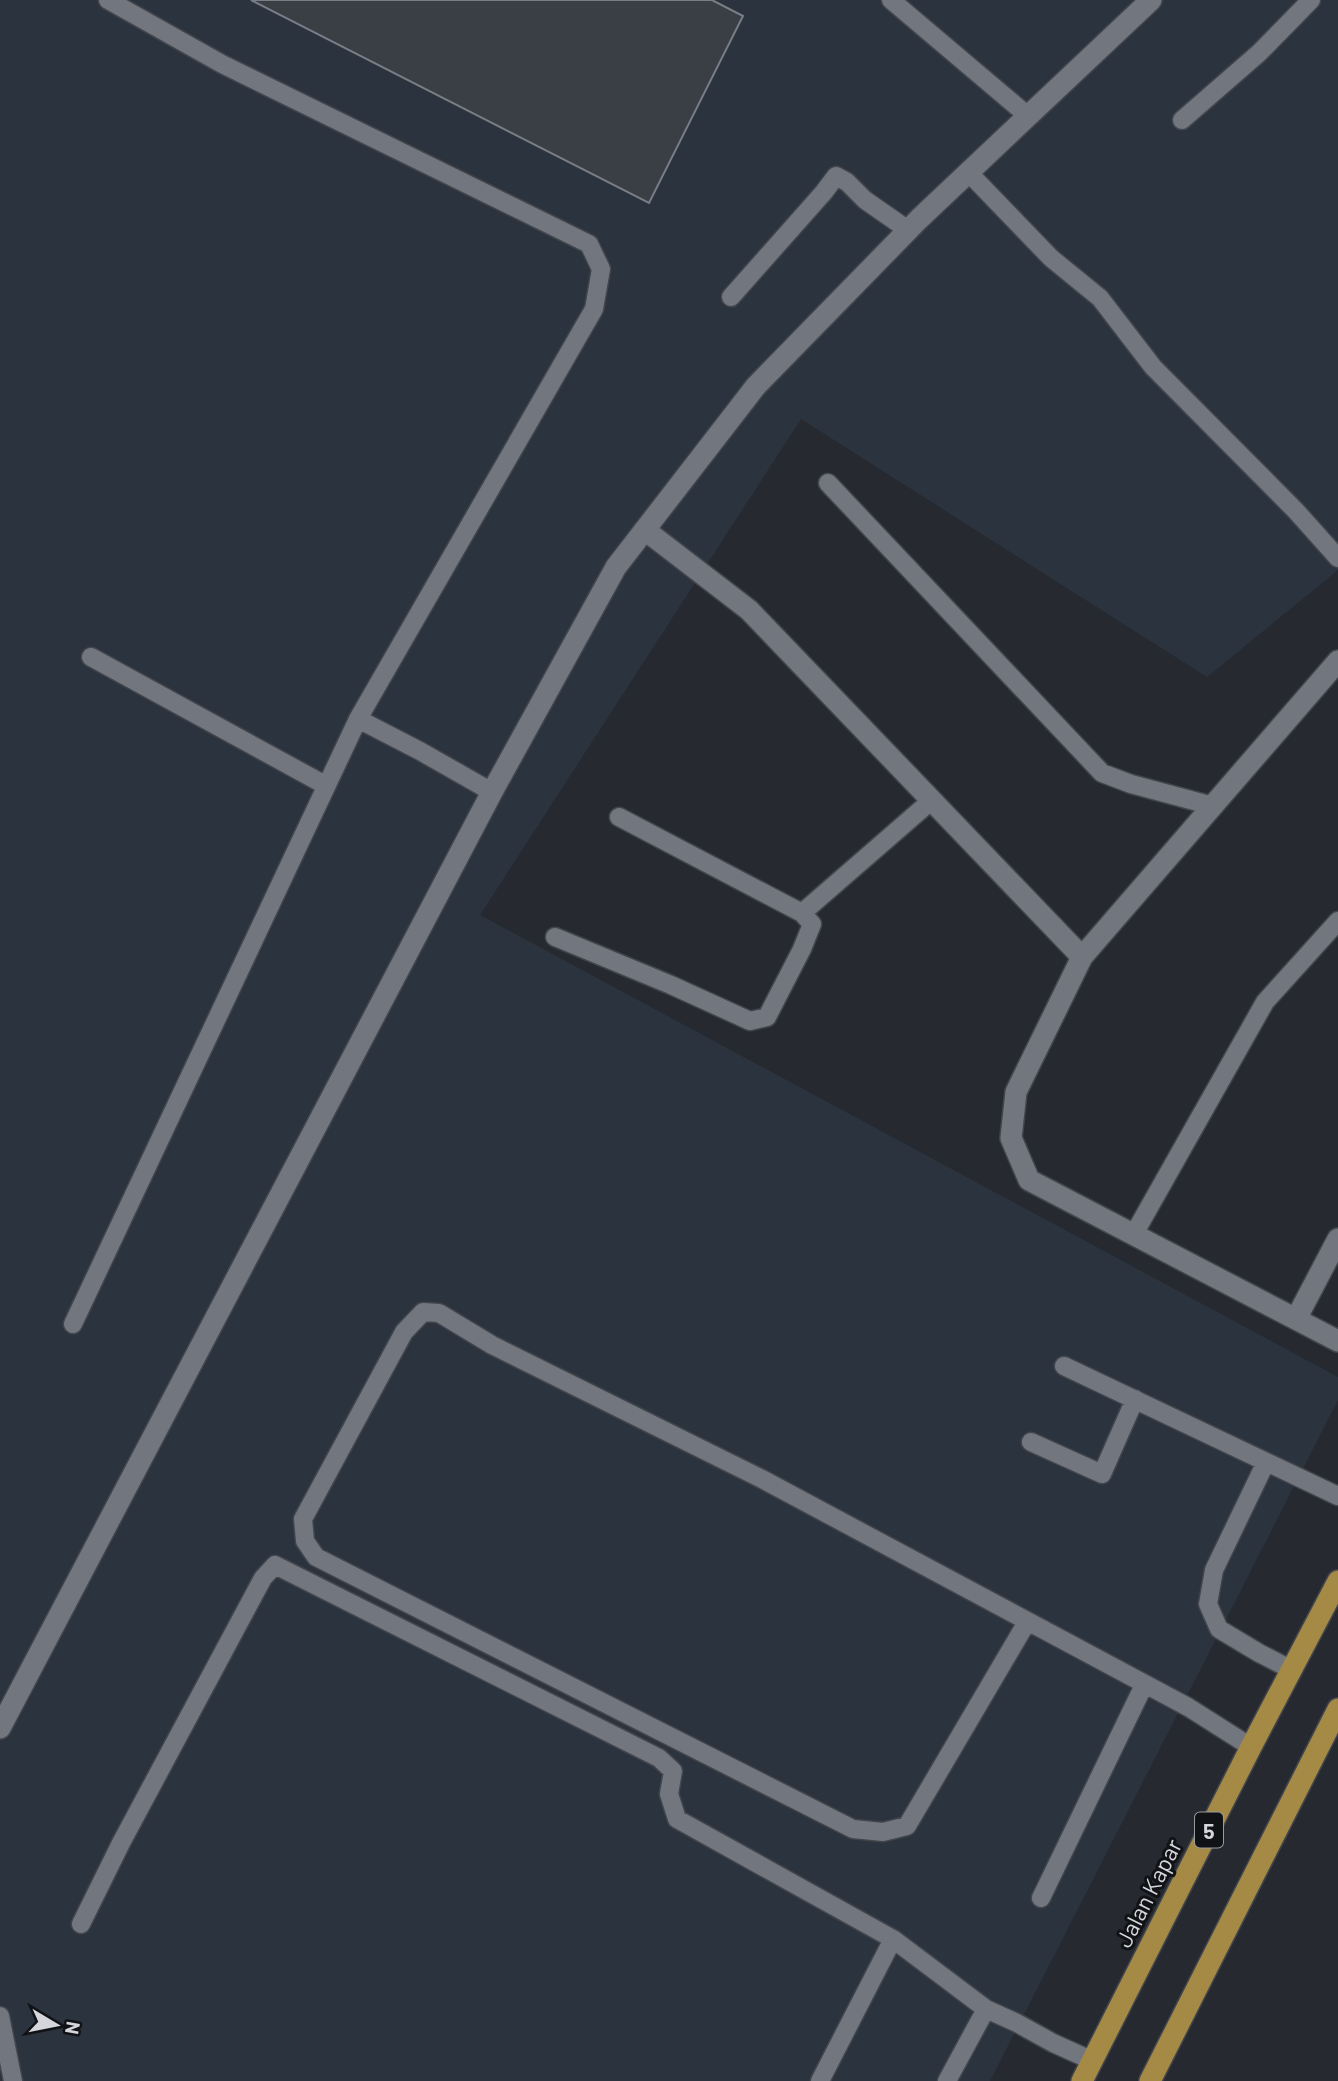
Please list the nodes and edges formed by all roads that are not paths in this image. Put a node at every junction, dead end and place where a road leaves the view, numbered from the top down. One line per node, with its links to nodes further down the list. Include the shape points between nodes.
1 (108, 0): 15 (lane, via 222,64 589,244 601,269 594,309)
2 (891, 0): 5 (lane)
3 (1151, 0): 5 (street)
4 (1311, 0): 6 (lane)
5 (1028, 116): 7 (street)
6 (1182, 120)
7 (968, 172): 8 (street); 12 (lane, via 1051,258 1100,298 1153,367)
8 (908, 230): 9 (lane, via 836,176); 11 (street, via 756,386)
9 (731, 297)
10 (828, 482): 19 (lane, via 1102,772)
11 (645, 530): 17 (street, via 616,567); 18 (street, via 749,610)
12 (1338, 558)
13 (91, 657): 16 (lane)
14 (1338, 660): 19 (street)
15 (358, 719): 16 (lane); 17 (lane)
16 (325, 786): 28 (lane)
17 (492, 792): 40 (street)
18 (932, 800): 21 (lane); 24 (street)
19 (1213, 806): 24 (street)
20 (619, 817): 21 (lane)
21 (803, 913): 23 (lane, via 812,924 802,949 767,1017 750,1021)
22 (1338, 921): 25 (lane, via 1265,1002)
23 (555, 937)
24 (1082, 957): 25 (street, via 1016,1092 1011,1138 1029,1180)
25 (1134, 1234): 27 (street)
26 (1338, 1239): 27 (street)
27 (1296, 1319): 29 (street)
28 (73, 1324)
29 (1338, 1341)
30 (1064, 1366): 31 (lane)
31 (1135, 1399): 32 (lane, via 1102,1474); 33 (lane)
32 (1031, 1441)
33 (1266, 1462): 34 (lane); 37 (lane, via 1214,1570 1208,1604 1219,1629)
34 (1338, 1496)
35 (1338, 1581): 37 (highway, Jalan Kapar / 5)
36 (1027, 1622): 36 (lane, via 907,1826 883,1832 853,1829 316,1557 305,1541 303,1519 404,1332 423,1312 439,1313 492,1345 762,1479); 38 (lane)
37 (1292, 1670): 41 (highway, Jalan Kapar / 5)
38 (1144, 1685): 41 (lane); 42 (lane)
39 (1338, 1709): 52 (highway)
40 (0, 1728)
41 (1251, 1746): 47 (highway, Jalan Kapar / 5)
42 (1041, 1898)
43 (81, 1924): 44 (lane, via 263,1578 275,1565 659,1758 673,1771 669,1794 677,1819)
44 (893, 1938): 45 (lane); 49 (lane)
45 (986, 2009): 47 (lane); 50 (lane)
46 (0, 2016): 48 (lane)
47 (1093, 2061): 51 (highway, Jalan Kapar / 5)
48 (13, 2081)
49 (820, 2081)
50 (947, 2081)
51 (1083, 2081)
52 (1150, 2081)

